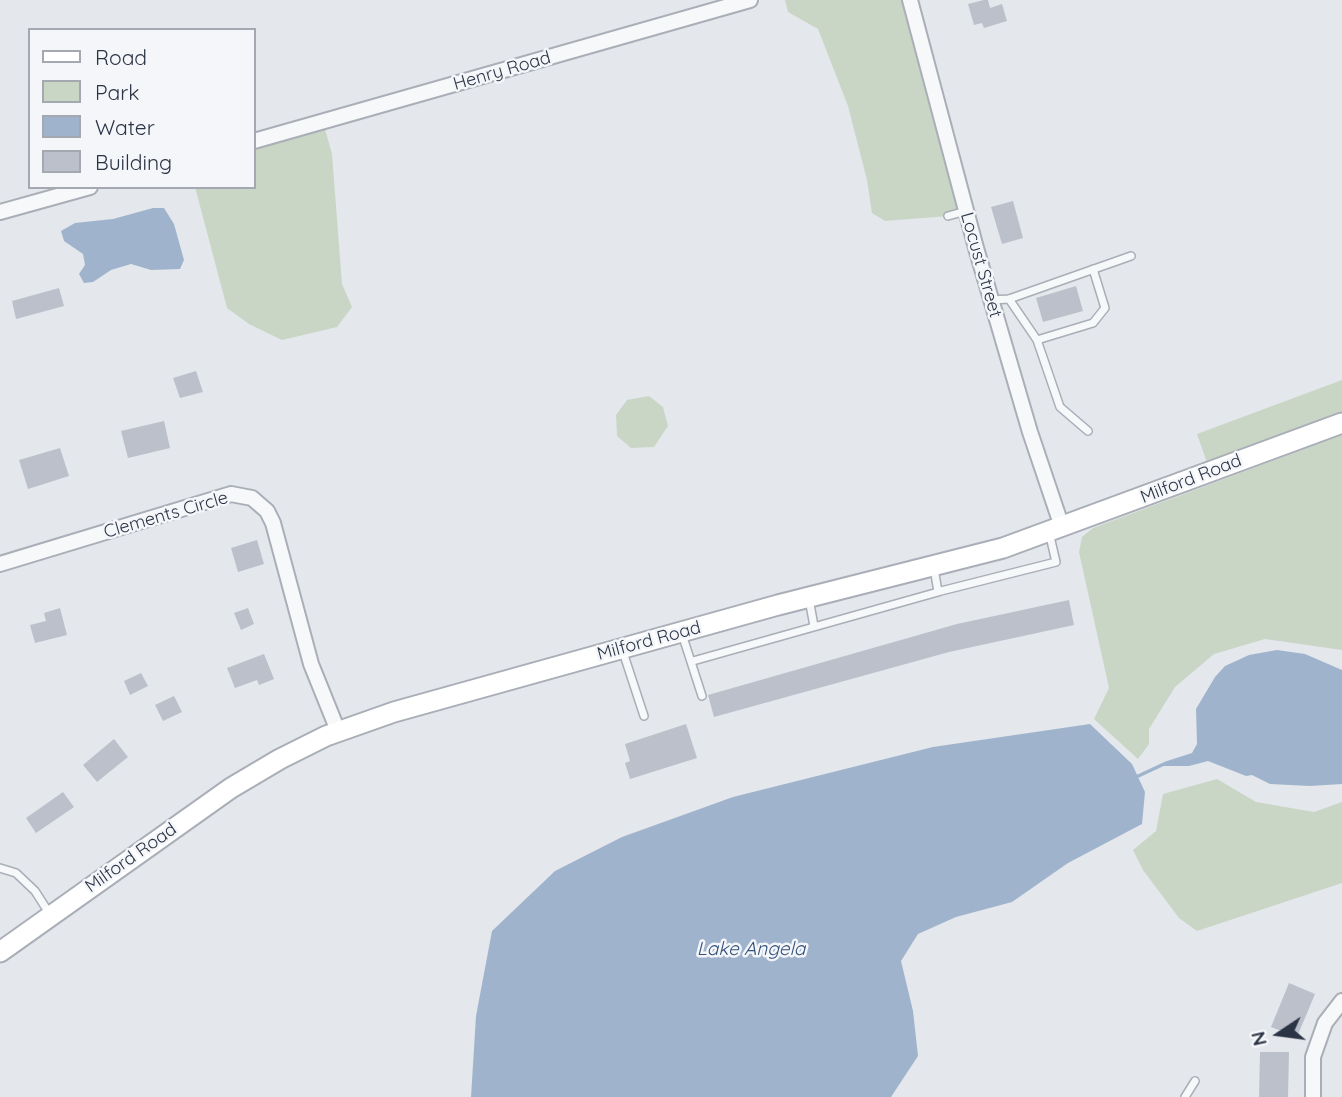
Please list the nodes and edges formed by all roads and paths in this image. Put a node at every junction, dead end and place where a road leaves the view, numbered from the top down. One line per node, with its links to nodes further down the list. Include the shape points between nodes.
1 (750, 0): 3 (street, Henry Road)
2 (910, 0): 5 (street, Locust Street)
3 (256, 140)
4 (83, 189): 6 (street)
5 (966, 211): 7 (lane); 11 (street, Locust Street)
6 (0, 212)
7 (948, 216)
8 (1131, 256): 9 (lane)
9 (1093, 270): 10 (lane); 12 (lane, via 1105,308 1093,323)
10 (1009, 299): 11 (lane); 12 (lane)
11 (991, 300): 15 (street, Locust Street)
12 (1037, 340): 14 (lane, via 1060,407)
13 (1342, 423): 15 (street, Milford Road)
14 (1088, 431)
15 (1055, 529): 17 (street, Milford Road); 18 (lane, via 1056,562)
16 (0, 565): 26 (street, Clements Circle, via 230,494 252,498 273,523 311,664)
17 (934, 566): 18 (lane); 19 (street, Milford Road)
18 (937, 592): 20 (lane)
19 (808, 597): 20 (lane); 21 (street, Milford Road)
20 (814, 626): 23 (lane)
21 (682, 632): 22 (street, Milford Road); 23 (lane)
22 (621, 649): 25 (lane); 26 (street, Milford Road)
23 (693, 661): 24 (lane)
24 (702, 696)
25 (644, 716)
26 (338, 731): 28 (street, Milford Road, via 231,788)
27 (0, 868): 28 (lane, via 16,873)
28 (51, 916): 29 (street, Milford Road)
29 (3, 945)
30 (1342, 1001): 33 (street, via 1325,1023 1313,1057)
31 (1195, 1081): 32 (lane)
32 (1185, 1097)
33 (1313, 1097)

